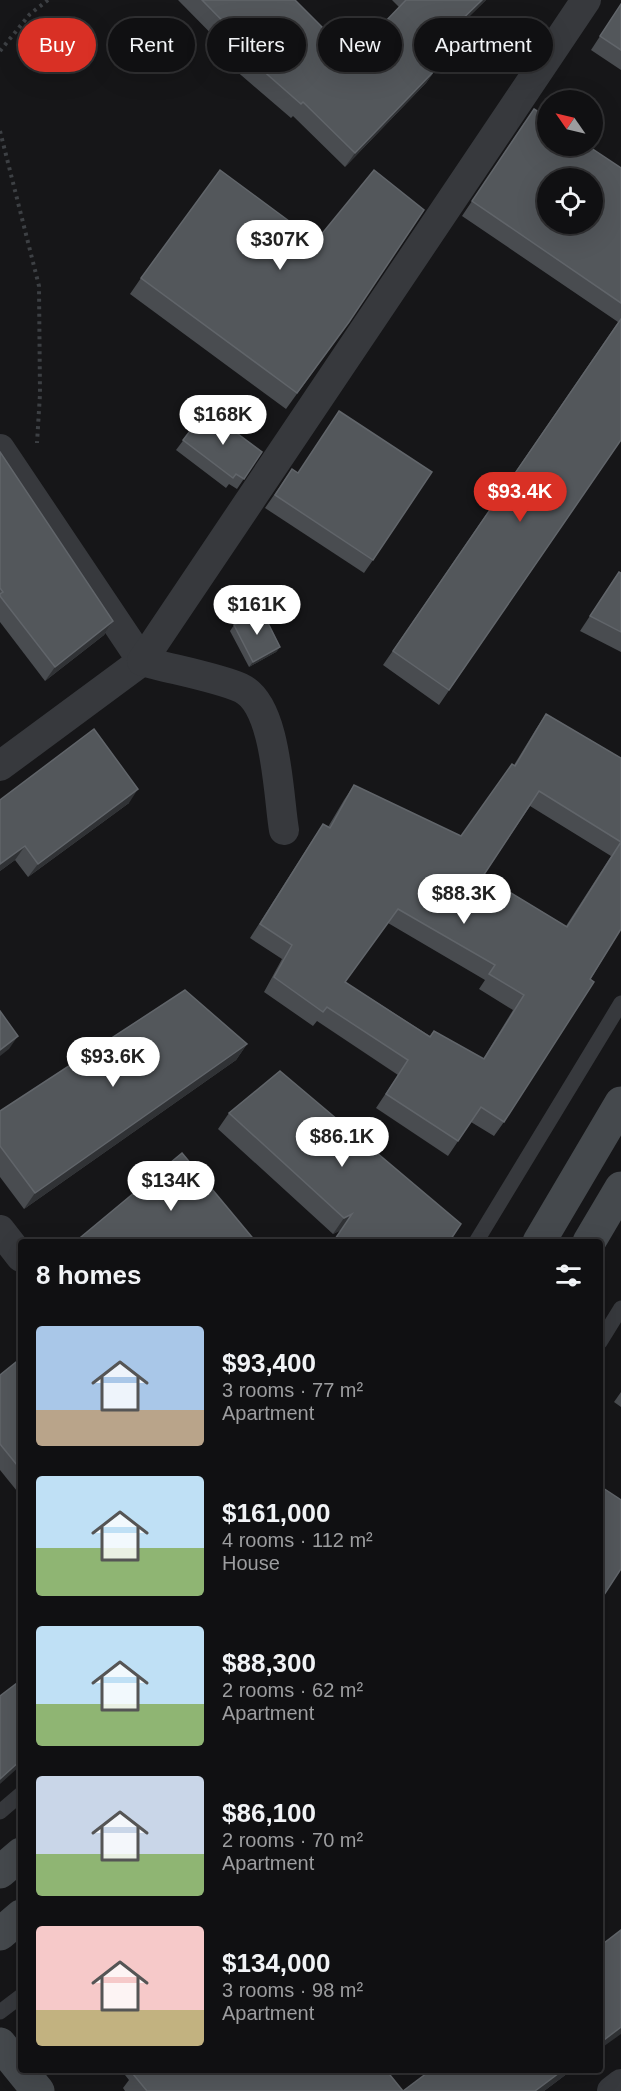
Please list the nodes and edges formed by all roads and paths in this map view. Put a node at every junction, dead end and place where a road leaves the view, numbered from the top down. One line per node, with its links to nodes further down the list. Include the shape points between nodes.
1 (48, 0): 3 (path, via 30,14)
2 (586, 0): 7 (street)
3 (0, 51)
4 (0, 131): 6 (path, via 39,286 40,394)
5 (0, 449): 6 (street)
6 (33, 498): 7 (street)
7 (142, 661): 8 (street); 9 (street, via 242,688 259,704 268,726)
8 (0, 766)
9 (284, 830)
10 (621, 1003): 14 (lane)
11 (621, 1103): 15 (main road)
12 (621, 1188): 16 (main road)
13 (0, 1230): 17 (street)
14 (478, 1239)
15 (541, 1239)
16 (591, 1239)
17 (18, 1253)
18 (621, 1308): 19 (lane)
19 (603, 1337)
20 (18, 1797): 21 (lane)
21 (0, 1812)
22 (18, 1857): 23 (main road)
23 (0, 1872)
24 (18, 1919): 25 (main road)
25 (0, 1934)
26 (18, 1998): 27 (lane)
27 (0, 2012)
28 (0, 2044): 29 (main road)
29 (18, 2066)
30 (23, 2073): 32 (main road)
31 (621, 2084): 33 (street)
32 (38, 2091)
33 (612, 2091)

